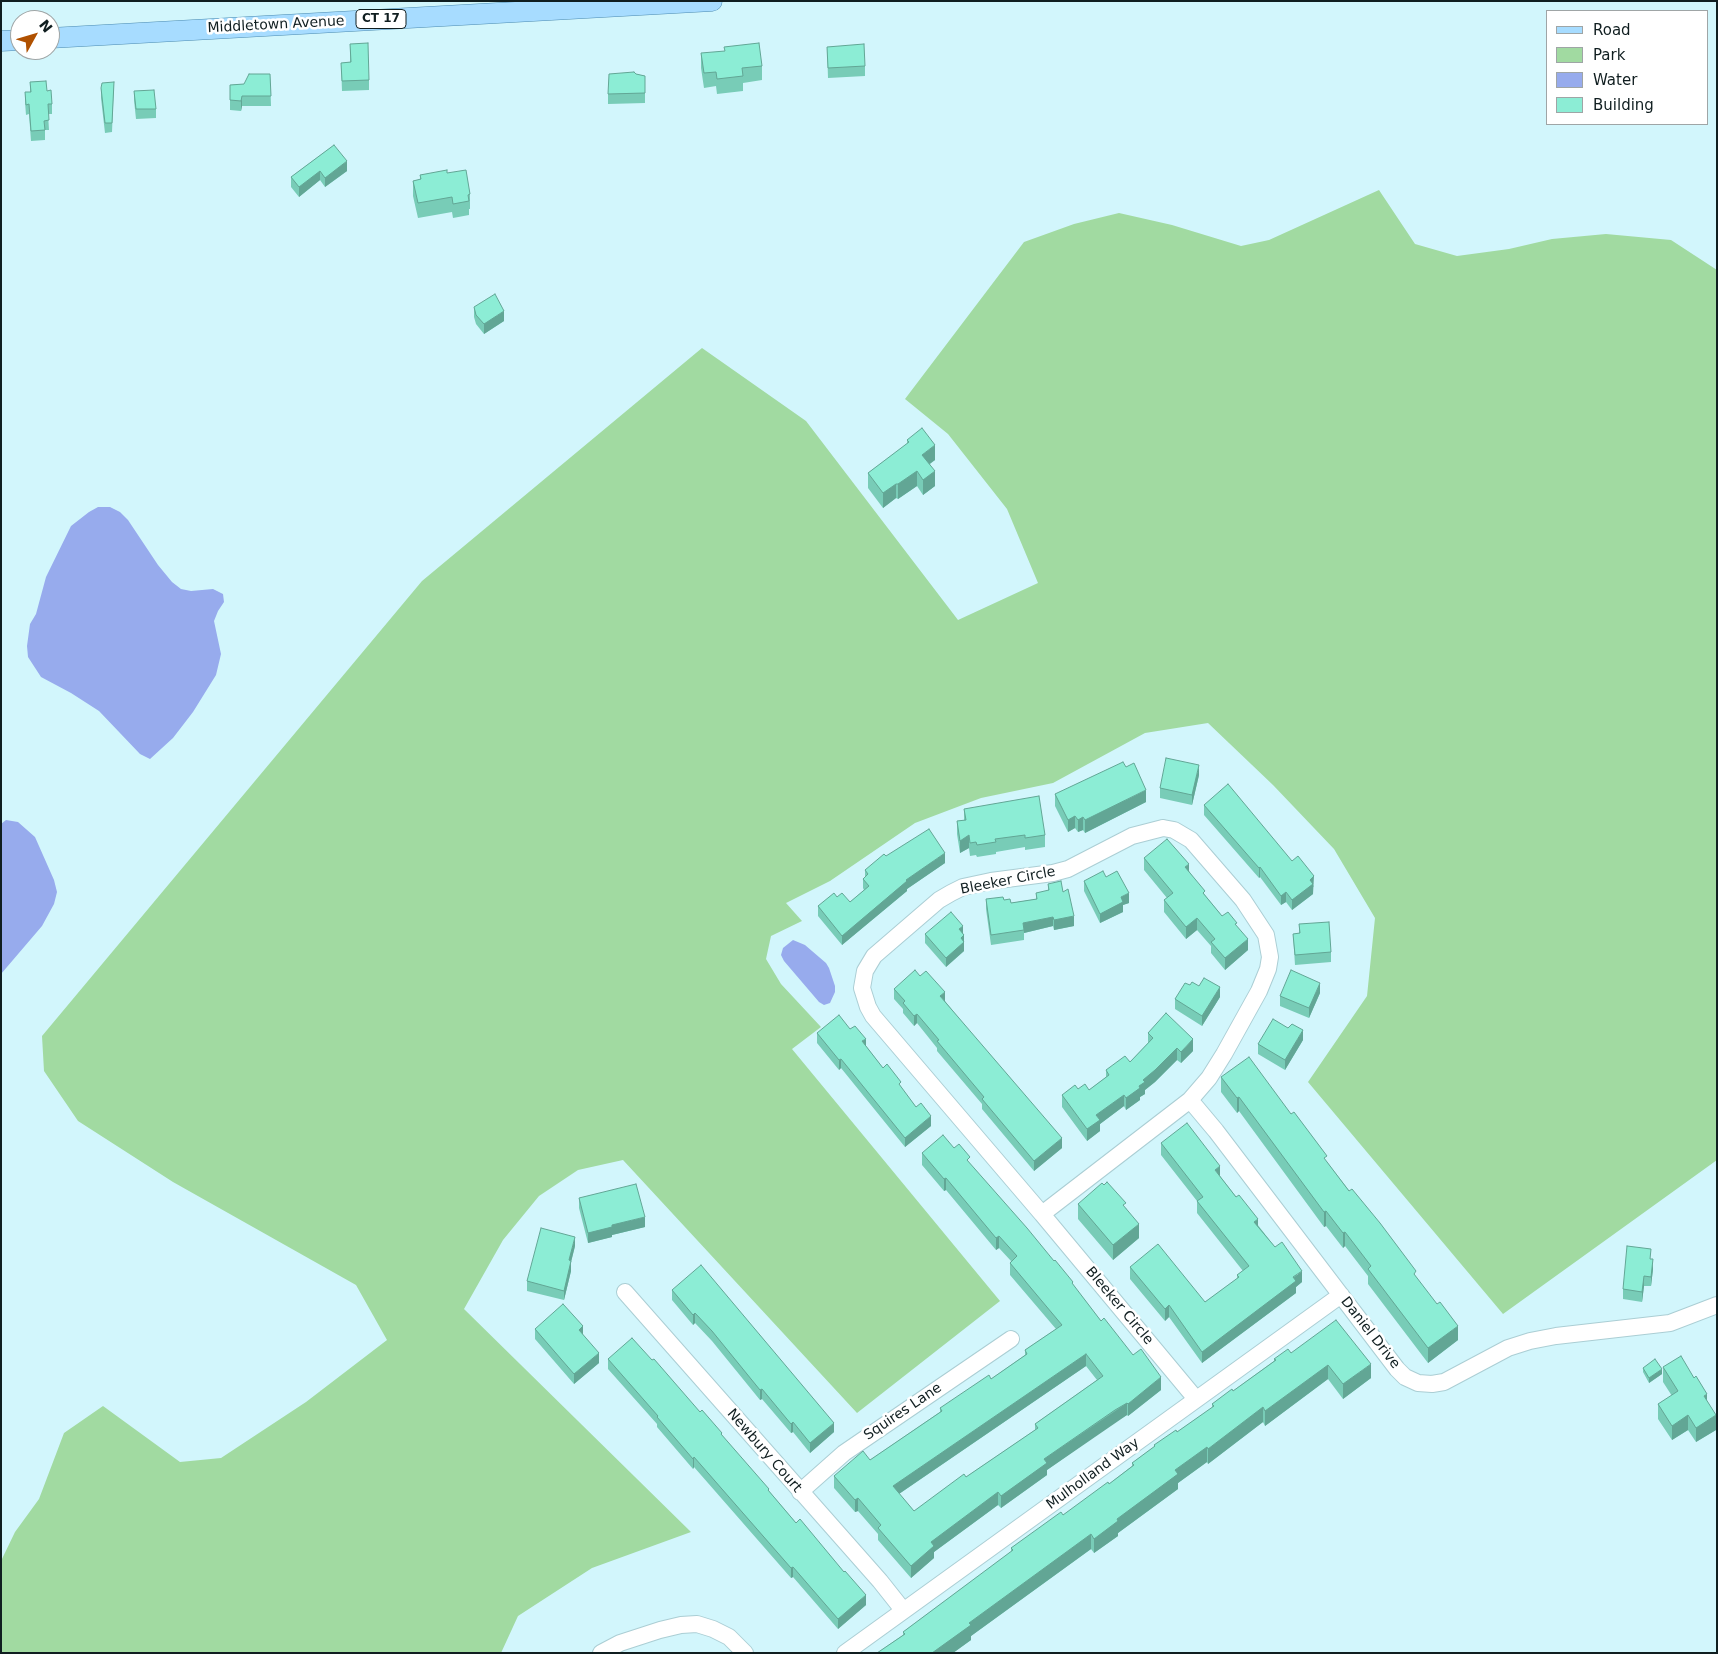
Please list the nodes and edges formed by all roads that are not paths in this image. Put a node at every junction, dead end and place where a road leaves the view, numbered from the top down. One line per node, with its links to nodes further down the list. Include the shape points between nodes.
1 (712, 1): 2 (main road, Middletown Avenue / CT 17)
2 (60, 37)
3 (1190, 1100): 4 (street, Bleeker Circle); 4 (street, Bleeker Circle, via 1224,1054 1259,991 1270,957 1266,935 1255,915 1191,840 1174,830 1148,831 1068,869 963,887 939,900 869,963 863,979 864,999 874,1016); 6 (street, Daniel Drive)
4 (1042, 1214): 9 (street, Bleeker Circle)
5 (624, 1292): 10 (street, Newbury Court)
6 (1340, 1295): 7 (street, Daniel Drive, via 1396,1369 1418,1383 1432,1384 1444,1382 1508,1348 1530,1341 1663,1324); 9 (street, Mulholland Way)
7 (1717, 1305)
8 (1011, 1339): 10 (street, Squires Lane, via 844,1453)
9 (1196, 1399): 11 (street, Mulholland Way)
10 (800, 1492): 11 (street, Newbury Court)
11 (903, 1610): 14 (street, Mulholland Way)
12 (602, 1653): 13 (street, via 620,1643 660,1630 681,1624 697,1624 729,1638)
13 (745, 1653)
14 (845, 1653)

